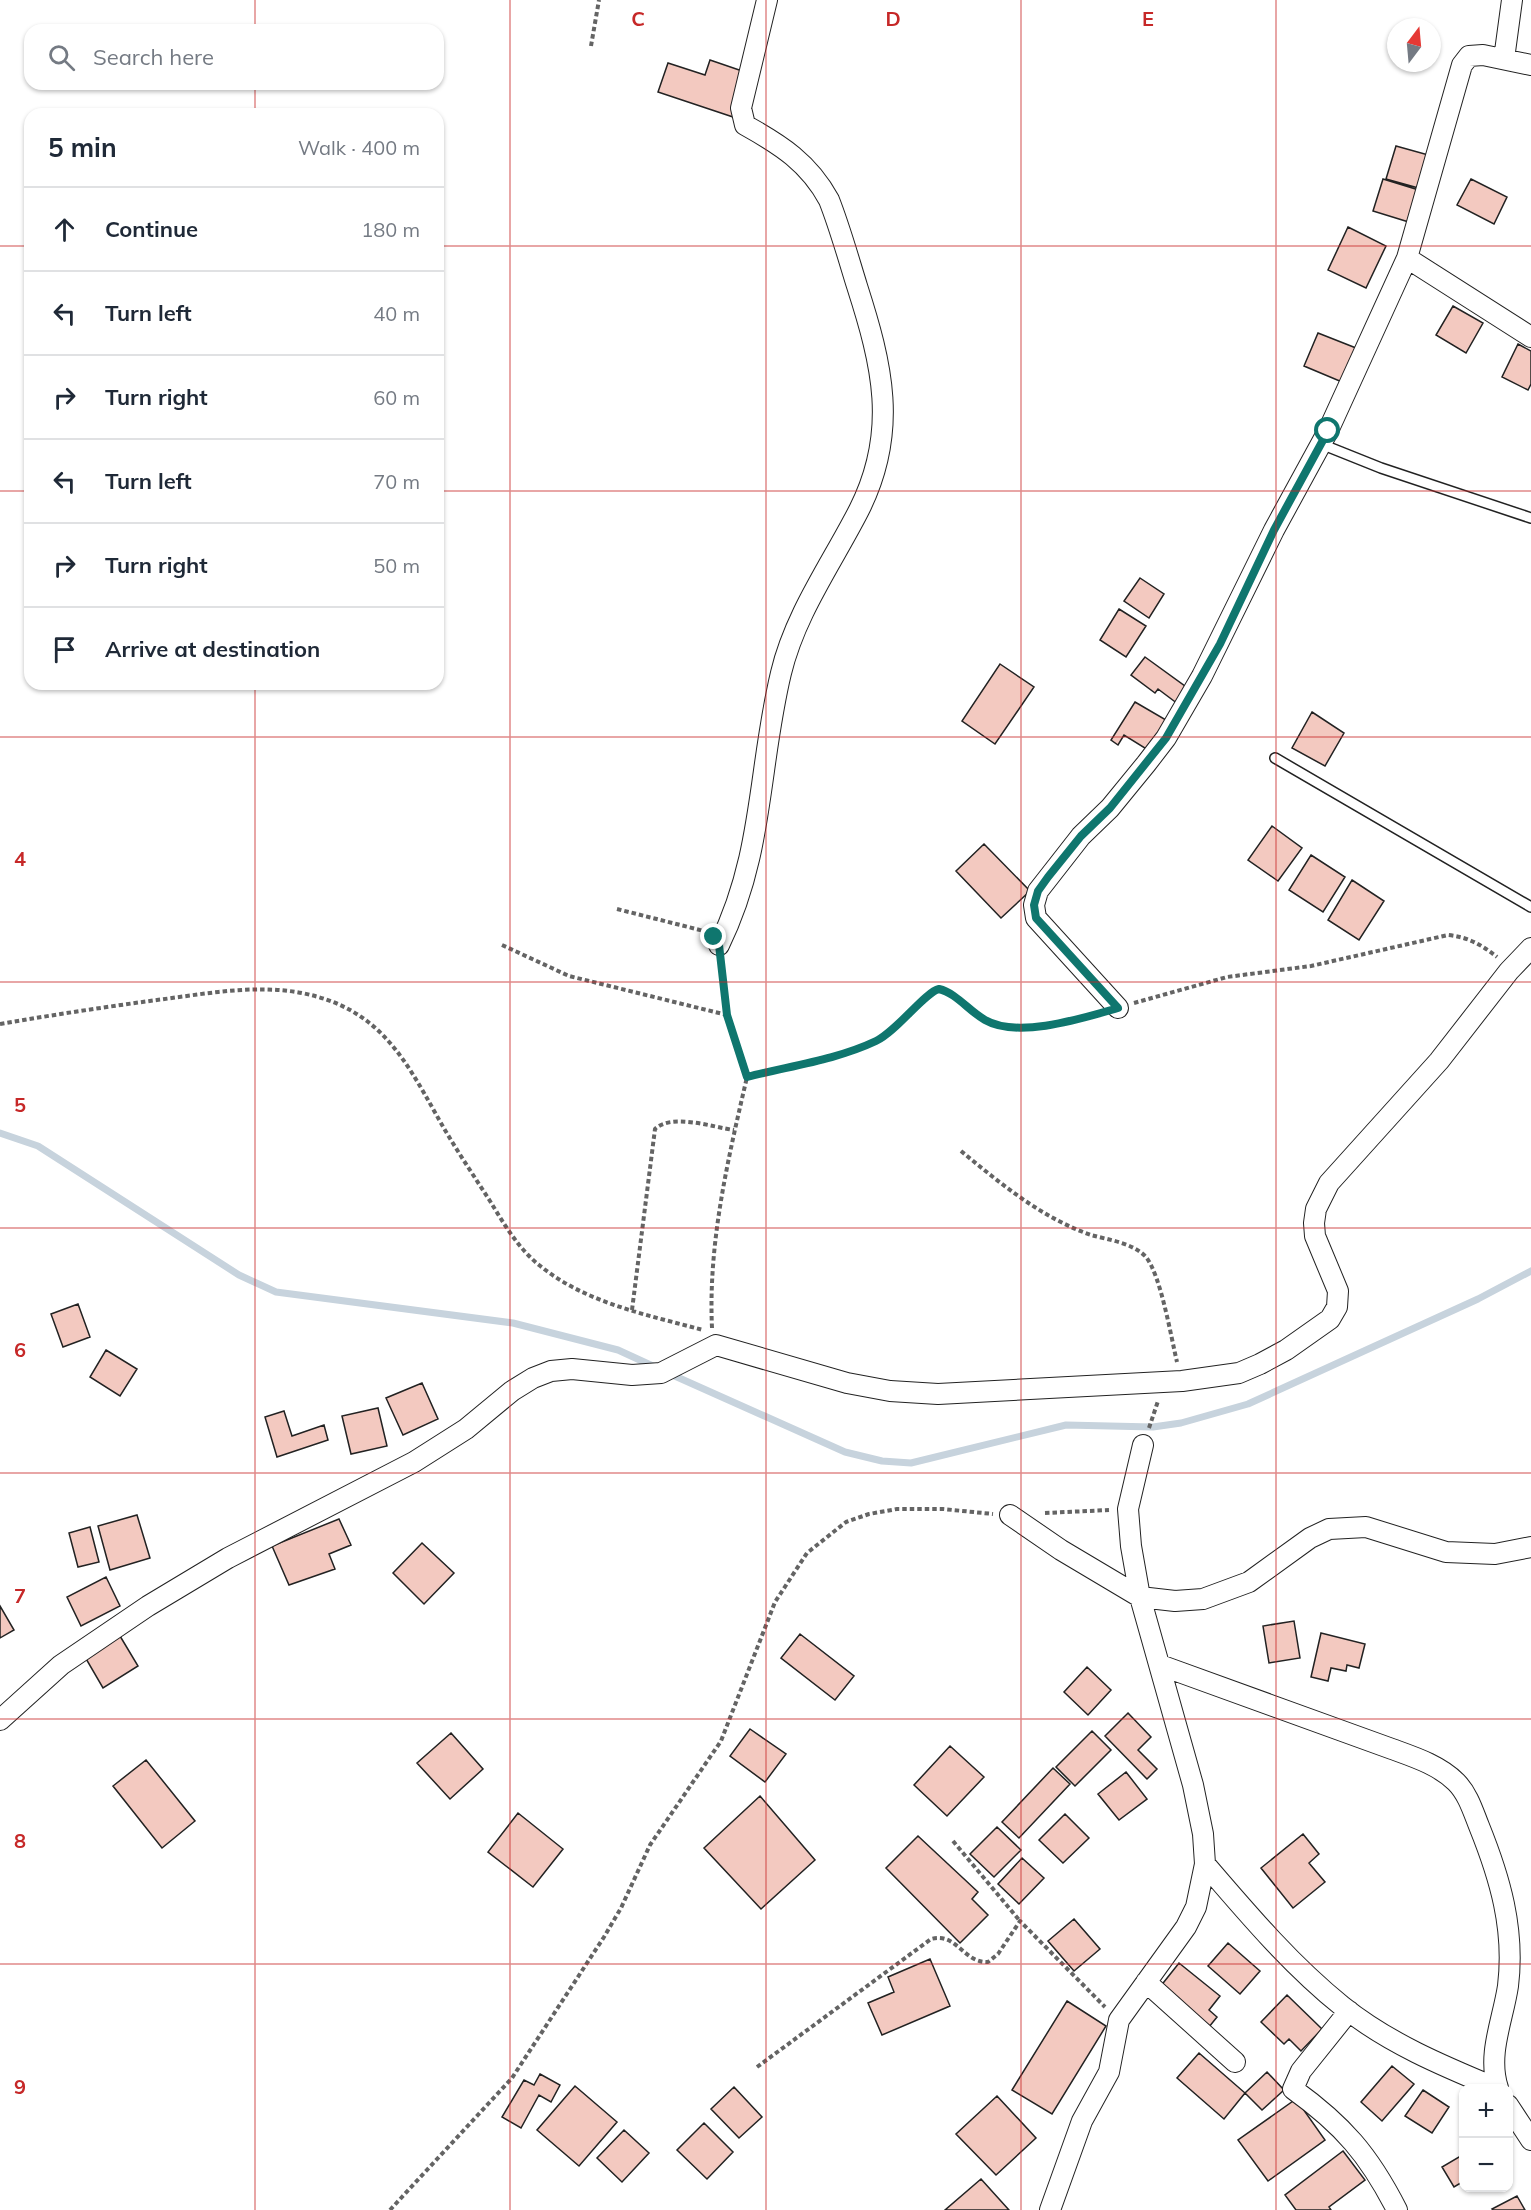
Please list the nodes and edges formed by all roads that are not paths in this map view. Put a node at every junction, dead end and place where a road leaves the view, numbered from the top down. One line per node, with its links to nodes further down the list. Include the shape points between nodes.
1 (767, 0): 11 (street, via 741,108 742,120 798,158 829,200 877,346 883,417 869,486 807,605 782,670 753,852 739,900)
2 (1512, 0): 3 (street)
3 (1504, 59): 4 (street); 5 (street, via 1469,56 1462,65)
4 (1531, 65)
5 (1407, 258): 6 (street); 7 (street)
6 (1531, 337)
7 (1321, 444): 8 (lane); 13 (street, via 1274,530 1220,644 1166,738 1038,891 1036,918)
8 (1531, 518)
9 (1275, 758): 10 (lane)
10 (1531, 907)
11 (719, 945)
12 (1531, 948): 19 (street, via 1321,1196 1316,1209 1315,1236 1339,1299 1330,1319 1286,1350 1239,1373 1182,1381 938,1394 890,1391 809,1374 716,1345 661,1373 551,1371 512,1391 466,1429 414,1462 228,1558 109,1632 61,1665)
13 (1118, 1008)
14 (1143, 1445): 17 (street, via 1128,1509)
15 (1010, 1515): 17 (street)
16 (1531, 1547): 17 (street, via 1495,1554 1446,1552 1366,1527 1348,1526 1310,1538 1249,1582 1226,1592 1175,1601)
17 (1140, 1597): 18 (street)
18 (1160, 1665): 20 (street, via 1193,1785); 25 (street, via 1402,1752 1458,1783 1469,1799 1506,1905 1510,1943 1508,1985 1495,2050)
19 (0, 1720)
20 (1205, 1864): 21 (street, via 1196,1907); 22 (street, via 1308,1976)
21 (1146, 1982): 23 (street); 28 (street, via 1119,2020 1109,2072 1082,2121)
22 (1349, 2011): 24 (street, via 1420,2055); 29 (street, via 1300,2071 1293,2089 1328,2114 1359,2147)
23 (1235, 2062)
24 (1488, 2084)
25 (1496, 2084)
26 (1513, 2111): 27 (street)
27 (1531, 2140)
28 (1050, 2210)
29 (1397, 2210)

